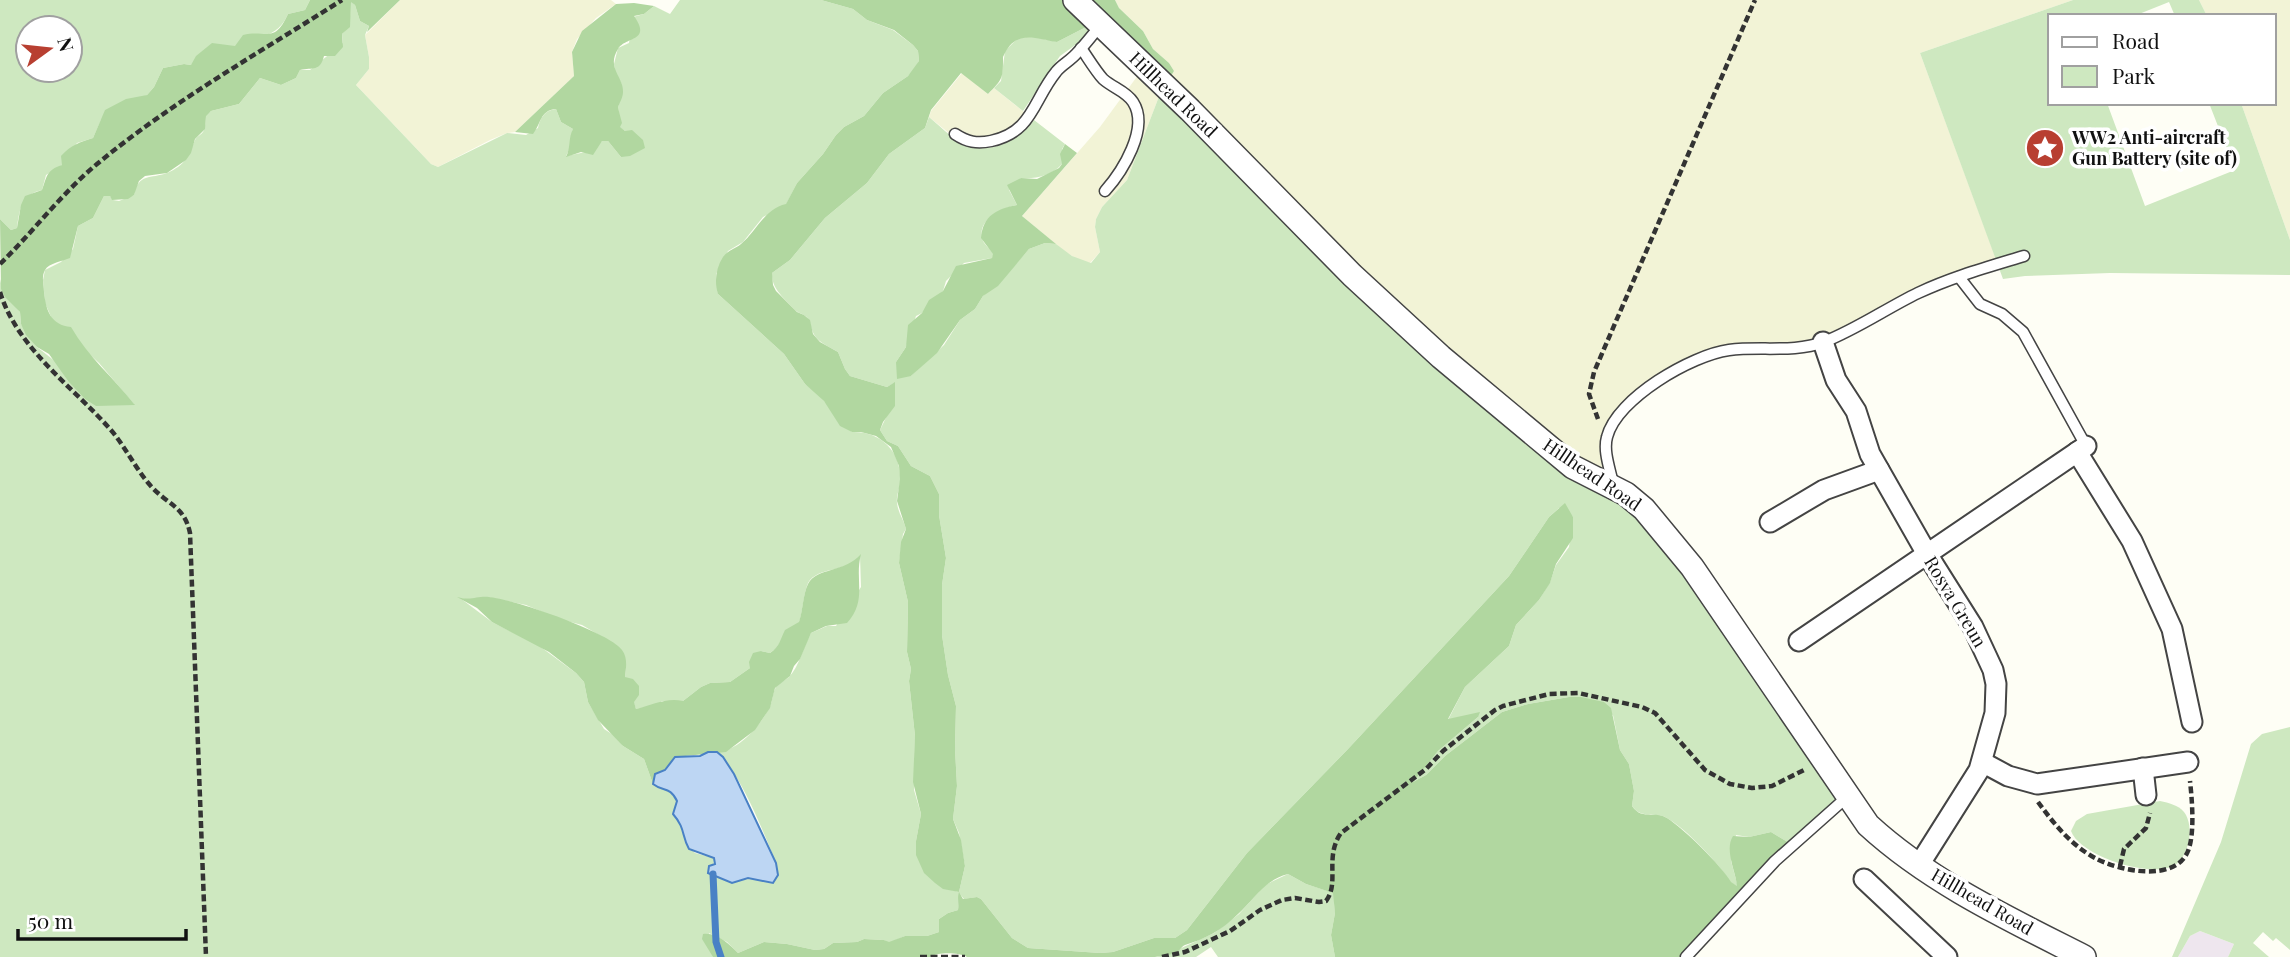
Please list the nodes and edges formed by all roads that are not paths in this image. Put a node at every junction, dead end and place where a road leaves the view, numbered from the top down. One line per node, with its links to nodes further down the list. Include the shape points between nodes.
1 (1075, 0): 2 (street, Hillhead Road)
2 (1101, 24): 3 (lane); 11 (street, Hillhead Road, via 1402,322 1556,453)
3 (1080, 48): 4 (lane, via 1055,73 1035,109 1012,133 980,143); 5 (lane, via 1105,80 1132,100 1138,117 1137,134 1123,167)
4 (955, 134)
5 (1105, 191)
6 (2024, 256): 7 (lane)
7 (1959, 277): 8 (lane); 9 (lane, via 1980,304 2002,314 2023,332)
8 (1823, 342): 10 (street, Rosva Greun); 11 (lane, via 1790,349 1725,350 1663,377 1618,417 1607,437)
9 (2082, 449): 13 (street); 15 (street, via 2132,541 2172,629)
10 (1879, 470): 12 (street, via 1824,490); 13 (street, Rosva Greun)
11 (1614, 488): 20 (street, Hillhead Road, via 1644,509 1684,557)
12 (1770, 522)
13 (1927, 554): 14 (street); 16 (street, Rosva Greun, via 1973,627 1993,670 1995,713)
14 (1799, 641)
15 (2192, 722)
16 (1982, 762): 18 (street, via 2029,783); 21 (street, Rosva Greun)
17 (2188, 762): 18 (street)
18 (2143, 768): 19 (street)
19 (2146, 795)
20 (1847, 797): 21 (street, Hillhead Road, via 1868,825); 24 (lane, via 1774,861)
21 (1919, 865): 23 (street, Hillhead Road)
22 (1864, 879): 25 (street)
23 (2049, 949): 26 (street, Hillhead Road)
24 (1686, 957)
25 (1947, 957)
26 (2084, 957)

